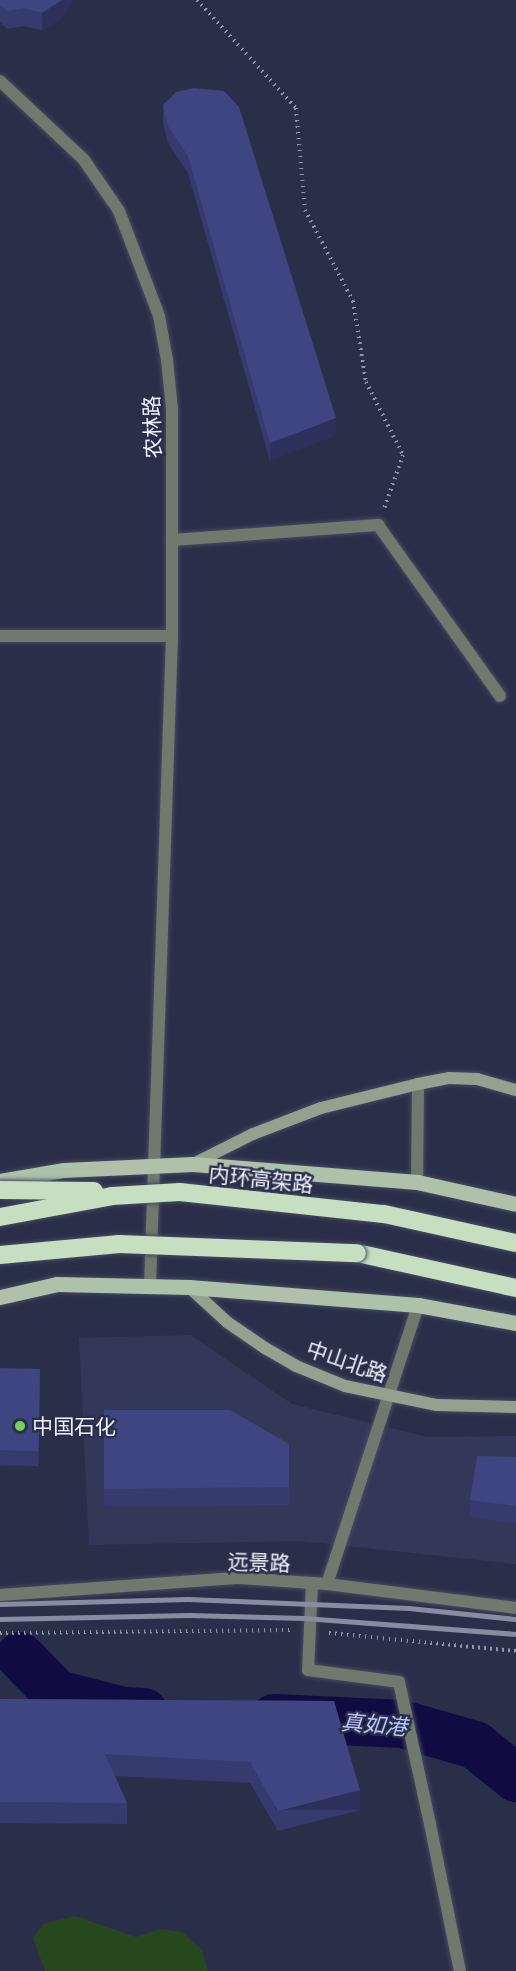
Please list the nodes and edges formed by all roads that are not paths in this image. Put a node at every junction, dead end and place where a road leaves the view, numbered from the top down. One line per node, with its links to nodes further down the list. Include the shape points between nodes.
1 (0, 81): 2 (street, 农林路, via 84,160 119,211 144,272 168,360)
2 (172, 540): 4 (street, 农林路); 5 (street, via 378,525)
3 (0, 636): 4 (street)
4 (172, 636): 9 (street, 农林路)
5 (500, 696)
6 (418, 1084): 7 (main road, via 449,1078 477,1079); 8 (main road, via 321,1108 253,1134); 11 (street)
7 (516, 1090)
8 (193, 1164): 9 (main road); 11 (main road)
9 (153, 1166): 10 (main road, via 64,1170); 18 (street, 农林路)
10 (0, 1181)
11 (417, 1182): 14 (main road)
12 (0, 1190): 13 (highway, bridge)
13 (180, 1192): 15 (highway, 内环高架路, bridge, via 112,1196); 16 (highway, 内环高架路, bridge, via 384,1214)
14 (516, 1204)
15 (0, 1217)
16 (516, 1243)
17 (0, 1255): 20 (highway, bridge, via 119,1244 357,1253)
18 (150, 1286): 19 (main road); 21 (main road, via 57,1284)
19 (189, 1287): 22 (main road); 24 (main road, 中山北路, via 228,1322 296,1366)
20 (516, 1288)
21 (0, 1297)
22 (418, 1305): 23 (main road); 24 (street)
23 (516, 1323)
24 (388, 1398): 25 (main road, 中山北路, via 437,1405); 27 (street)
25 (516, 1407)
26 (312, 1583): 27 (street, 远景路); 28 (street, 远景路, via 238,1578); 30 (street, via 308,1670 399,1682)
27 (327, 1584): 29 (street, 远景路)
28 (0, 1595)
29 (516, 1608)
30 (460, 1971)

